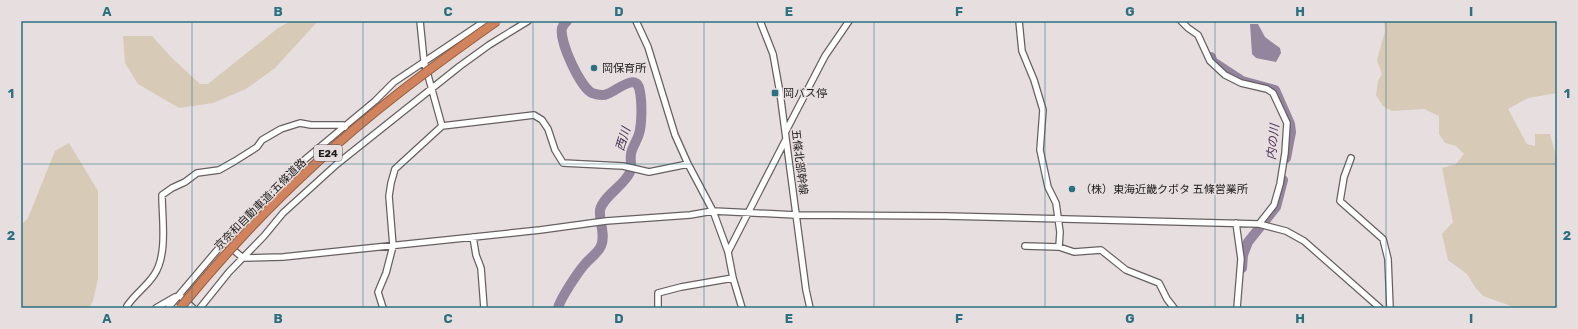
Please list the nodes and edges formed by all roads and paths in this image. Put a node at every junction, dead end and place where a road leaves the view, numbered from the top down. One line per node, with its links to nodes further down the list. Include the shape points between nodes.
1 (420, 21): 10 (street)
2 (485, 21): 10 (street)
3 (497, 21): 36 (highway, 京奈和自動車道;五條道路 / E24, bridge, via 401,90 312,166 215,265)
4 (528, 21): 11 (street, via 489,45)
5 (636, 21): 17 (street, via 648,47 675,135)
6 (760, 21): 14 (street, 五條北部幹線, via 772,54)
7 (849, 21): 14 (street, via 825,56)
8 (1019, 21): 21 (street, via 1022,51 1043,110 1040,150 1048,187 1056,203)
9 (1181, 21): 23 (street, via 1198,35 1210,61 1225,75 1274,93 1287,123 1285,153 1276,198 1274,205)
10 (424, 61): 11 (street); 13 (street, via 394,82)
11 (430, 88): 12 (street); 30 (street, via 309,189)
12 (442, 126): 17 (street, via 534,115 542,120 548,129 555,150 563,163 623,166 649,172); 26 (street, via 395,169 389,196)
13 (345, 127): 25 (street, via 303,160); 33 (street, via 310,126 300,123 289,126 262,140 257,146 219,170 197,173 162,195 162,254 154,276 133,297)
14 (786, 132): 15 (street, 五條北部幹線)
15 (786, 138): 19 (street); 20 (street, 五條北部幹線)
16 (1350, 158): 47 (street, via 1340,201 1383,239 1388,259)
17 (688, 164): 18 (street)
18 (714, 211): 19 (street); 24 (street, via 606,221); 29 (street)
19 (747, 212): 20 (street); 29 (street)
20 (796, 215): 21 (street); 43 (street, 五條北部幹線)
21 (1058, 219): 22 (street); 28 (street)
22 (1236, 224): 23 (street); 45 (street, via 1241,259)
23 (1259, 224): 46 (street, via 1286,231 1304,241)
24 (474, 238): 26 (street); 40 (street, via 481,268)
25 (224, 242): 30 (street); 32 (street)
26 (393, 246): 30 (street, via 308,255); 39 (street, via 378,292)
27 (1025, 246): 28 (street)
28 (1059, 247): 44 (street, via 1074,252 1101,250 1126,270 1159,283)
29 (728, 252): 31 (street)
30 (242, 258): 38 (street)
31 (733, 278): 41 (street, via 658,293); 42 (street)
32 (179, 295): 34 (street); 35 (street); 37 (street)
33 (128, 308)
34 (156, 308)
35 (168, 308)
36 (180, 308)
37 (193, 308)
38 (200, 308)
39 (383, 308)
40 (484, 308)
41 (658, 308)
42 (742, 308)
43 (810, 308)
44 (1174, 308)
45 (1237, 308)
46 (1380, 308)
47 (1390, 308)

